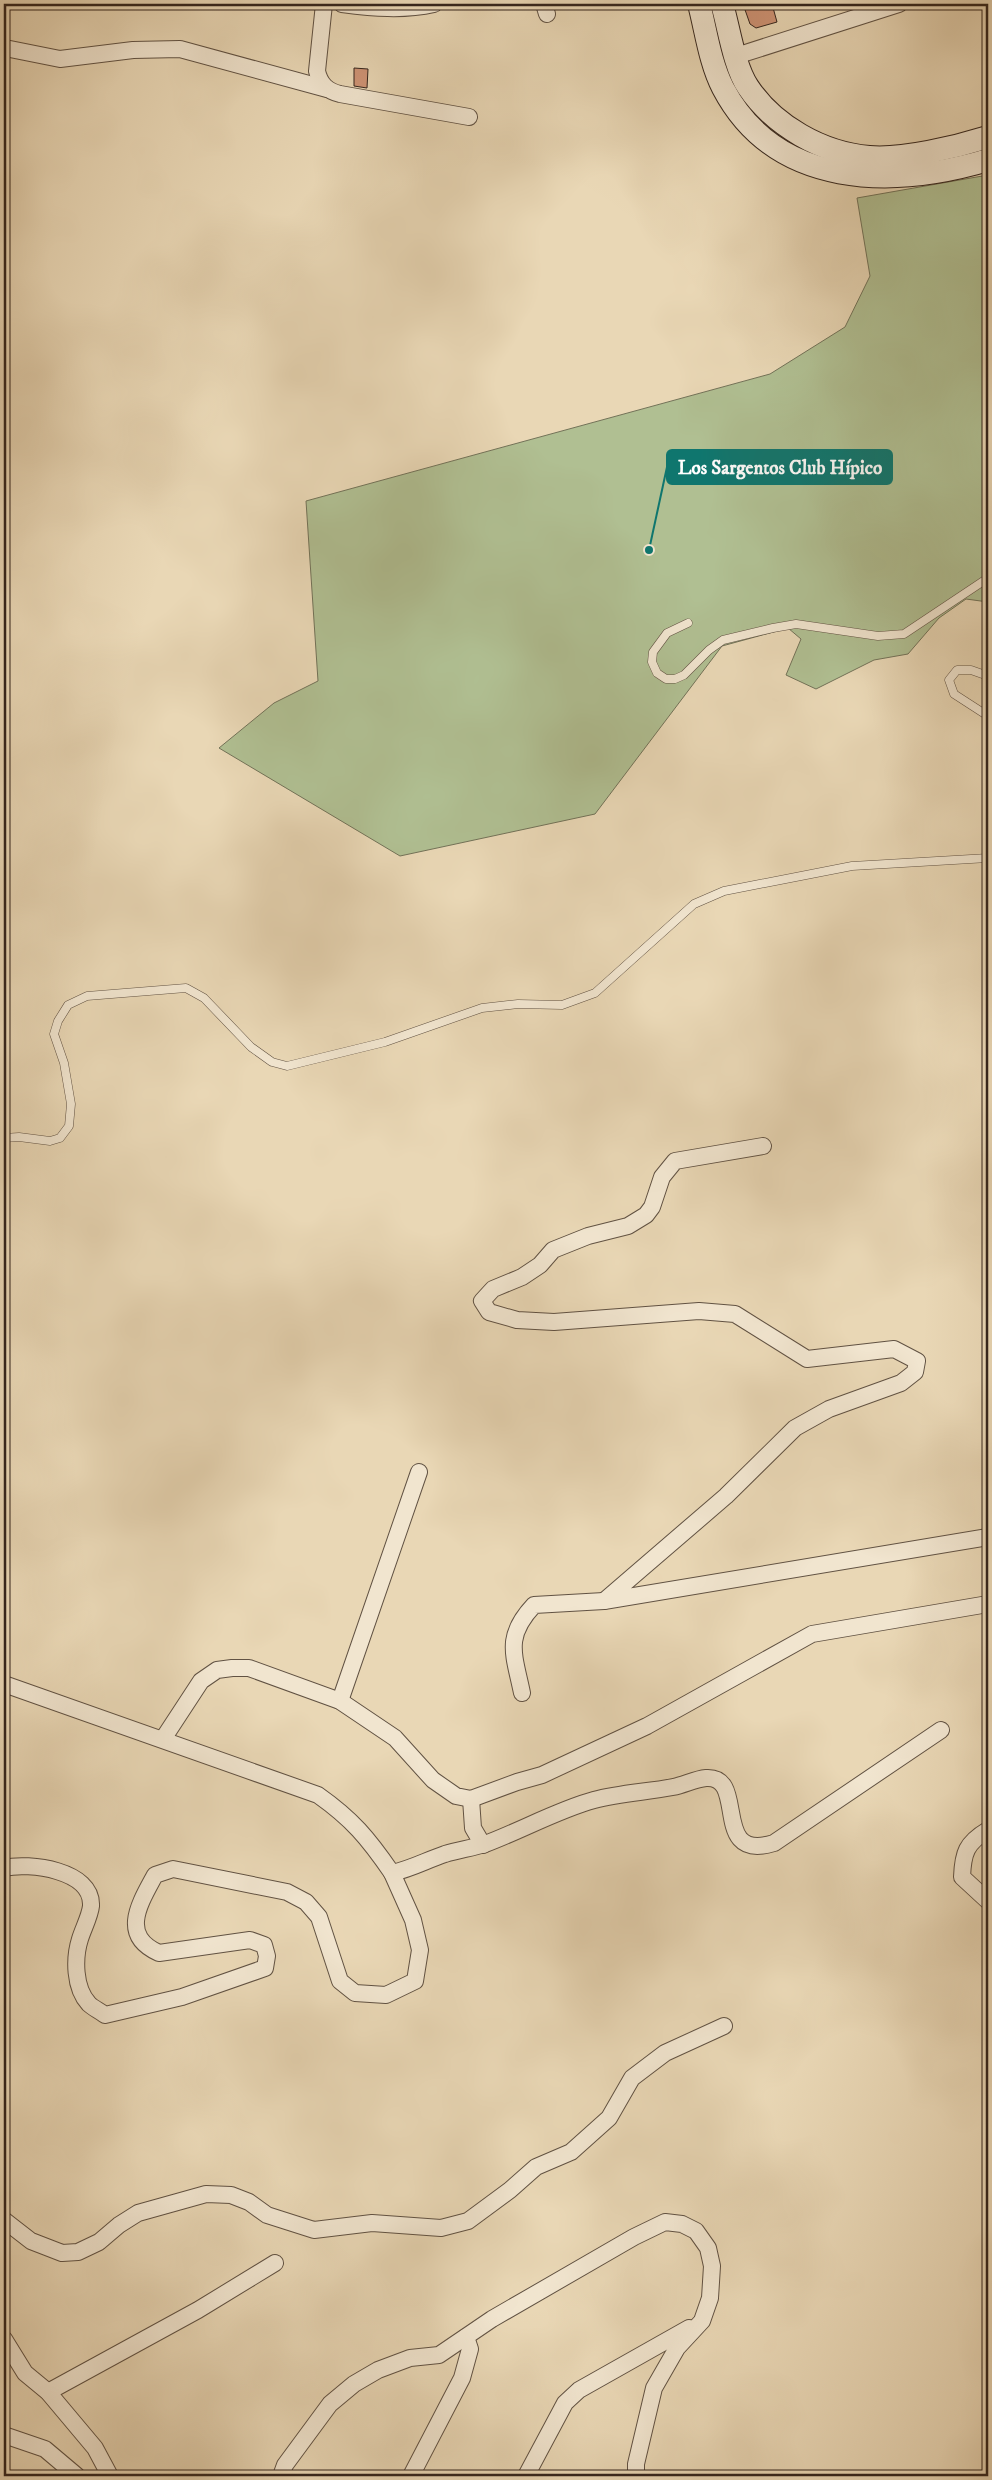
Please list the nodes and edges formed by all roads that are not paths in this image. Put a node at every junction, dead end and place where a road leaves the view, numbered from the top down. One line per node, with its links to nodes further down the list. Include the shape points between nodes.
1 (324, 4): 10 (street, via 317,71)
2 (342, 4): 3 (street, via 391,9)
3 (434, 4)
4 (699, 4): 9 (main road)
5 (722, 4): 8 (main road)
6 (899, 4): 8 (street)
7 (5, 48): 10 (street, via 60,59 133,50 180,49)
8 (736, 56): 9 (main road); 12 (main road, via 748,86 767,108 785,125 809,140 835,150 870,158 958,146)
9 (714, 63): 13 (main road, via 722,87 760,136 813,166 850,176 883,178 918,175)
10 (327, 89): 11 (street)
11 (468, 117)
12 (988, 137)
13 (988, 160)
14 (988, 578): 15 (lane, via 904,634 878,636 796,624 772,628 724,640 684,675 666,679 657,673 652,652 667,633)
15 (688, 623)
16 (988, 676): 17 (lane, via 971,670 957,670 949,680 954,694)
17 (988, 716)
18 (988, 858): 19 (lane, via 852,866 724,891 694,904 595,993 562,1005 518,1004 482,1008 385,1042 287,1066 272,1062 251,1047 204,998 186,988 87,996 68,1005 54,1034 64,1063 71,1104 69,1126 60,1138 50,1141)
19 (4, 1138)
20 (763, 1146): 23 (street, via 675,1161 662,1178 646,1215 628,1226 588,1236 554,1250 522,1277 493,1288 482,1301 489,1312 518,1320 554,1322 700,1311 735,1314 807,1359 894,1349 917,1361 915,1372 901,1383 829,1410 795,1428 726,1496)
21 (419, 1472): 27 (street)
22 (988, 1537): 23 (street)
23 (604, 1601): 26 (street, via 534,1605 519,1621 513,1646)
24 (988, 1604): 30 (street, via 812,1634 647,1726 542,1775)
25 (4, 1684): 29 (street)
26 (522, 1693)
27 (340, 1700): 29 (street, via 249,1668 217,1670 201,1681); 30 (street, via 395,1738 433,1780 456,1796)
28 (941, 1730): 32 (street, via 774,1843 758,1848 747,1846 738,1838 726,1790 715,1779 706,1778 676,1787 594,1800)
29 (163, 1739): 34 (street, via 318,1794 346,1815 374,1846)
30 (471, 1799): 32 (street, via 473,1828)
31 (988, 1830): 35 (street, via 976,1837 963,1854 962,1877)
32 (483, 1844): 34 (street)
33 (4, 1868): 34 (street, via 23,1865 57,1870 88,1890 91,1906 78,1946 77,1985 89,2004 105,2015 182,1997 265,1968 267,1956 264,1945 250,1940 159,1953 146,1947 137,1936 136,1909 155,1875 173,1869 287,1892 306,1902 319,1917 340,1981 355,1993 386,1996 415,1980 420,1950 413,1920)
34 (392, 1873)
35 (988, 1901)
36 (724, 2026): 37 (street, via 665,2053 632,2078 609,2118 572,2152 536,2167 468,2221 441,2228 372,2223 314,2230 267,2215 249,2202 231,2195 206,2194 138,2213 99,2242 78,2252 62,2253 31,2241)
37 (4, 2220)
38 (275, 2263): 42 (street, via 198,2310)
39 (702, 2321): 40 (street, via 710,2298 712,2266 708,2248 696,2231 682,2224 664,2222 492,2319); 48 (street, via 579,2390 565,2403); 49 (street, via 677,2348 654,2388)
40 (466, 2337): 46 (street, via 439,2355 410,2358 378,2370 354,2384 330,2404); 47 (street, via 470,2349 462,2378)
41 (4, 2339): 42 (street, via 24,2374)
42 (48, 2392): 45 (street, via 95,2448)
43 (4, 2434): 44 (street, via 45,2449)
44 (77, 2476)
45 (110, 2476)
46 (281, 2476)
47 (411, 2476)
48 (526, 2476)
49 (636, 2476)

